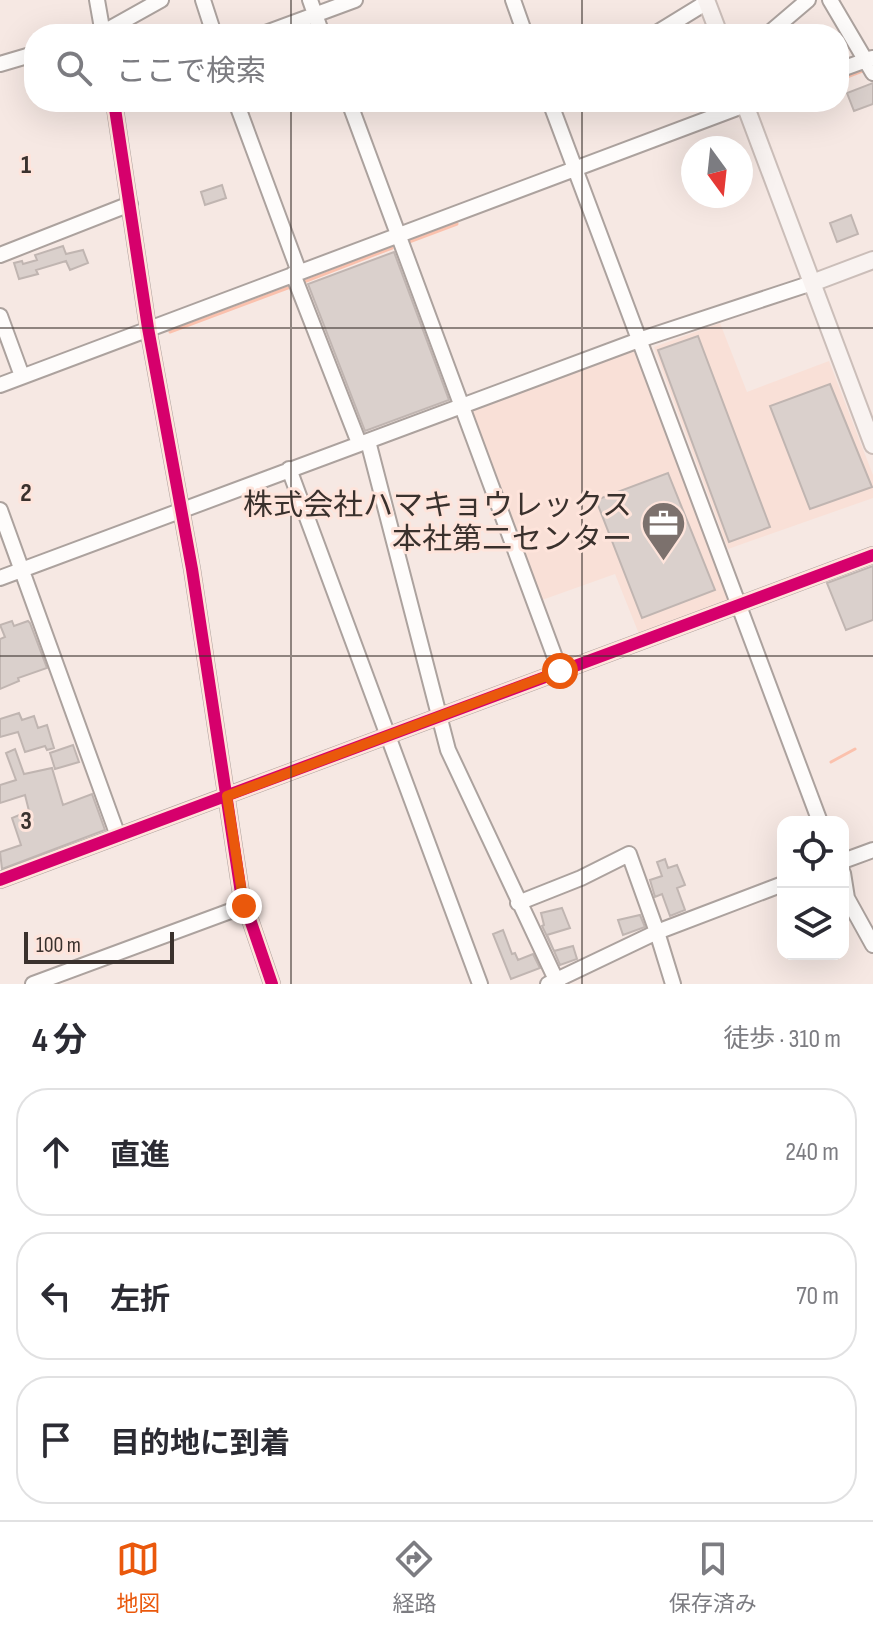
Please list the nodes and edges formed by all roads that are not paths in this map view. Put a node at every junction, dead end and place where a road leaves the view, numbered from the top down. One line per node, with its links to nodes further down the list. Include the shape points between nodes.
1 (97, 0): 11 (street)
2 (161, 0): 12 (street)
3 (203, 0): 13 (street)
4 (310, 0): 10 (street)
5 (355, 0): 10 (street)
6 (513, 0): 16 (street)
7 (808, 0): 19 (street)
8 (830, 0): 20 (street)
9 (706, 1): 17 (street); 18 (main road)
10 (315, 15): 14 (street); 15 (street)
11 (101, 24)
12 (119, 24)
13 (211, 24)
14 (290, 24)
15 (318, 24)
16 (521, 24)
17 (670, 24)
18 (715, 24)
19 (780, 24)
20 (845, 24)
21 (849, 31): 24 (street)
22 (24, 57): 23 (street)
23 (0, 64)
24 (870, 65): 25 (street)
25 (849, 68)
26 (116, 112): 33 (street)
27 (239, 112): 37 (street)
28 (353, 112): 34 (street)
29 (554, 112): 32 (street)
30 (723, 112): 32 (street)
31 (750, 112): 38 (main road)
32 (574, 168): 34 (street); 41 (street)
33 (130, 204): 35 (street); 40 (street)
34 (397, 235): 37 (street); 44 (street)
35 (0, 255)
36 (873, 260): 38 (main road)
37 (296, 278): 40 (street); 45 (street)
38 (812, 283): 41 (street); 46 (main road)
39 (0, 316): 42 (street)
40 (148, 328): 42 (street); 48 (street)
41 (639, 340): 44 (street); 53 (street)
42 (22, 376): 43 (street)
43 (0, 385)
44 (459, 406): 45 (street); 54 (street)
45 (363, 442): 47 (street); 55 (street)
46 (873, 445)
47 (289, 469): 48 (street); 56 (street)
48 (181, 509): 51 (street); 57 (street)
49 (0, 510): 51 (street)
50 (873, 555): 53 (street)
51 (22, 570): 52 (street); 59 (street)
52 (0, 578)
53 (738, 605): 54 (street); 58 (street)
54 (560, 671): 55 (street)
55 (438, 716): 56 (street); 65 (street, via 448,750)
56 (387, 735): 57 (street); 72 (street)
57 (227, 796): 59 (street); 66 (street)
58 (818, 816)
59 (118, 836): 62 (street)
60 (873, 850): 61 (street)
61 (849, 859)
62 (0, 880)
63 (777, 886): 67 (street)
64 (845, 888): 68 (street)
65 (518, 903): 67 (street, via 629,854); 69 (street)
66 (244, 906): 70 (street); 71 (street)
67 (657, 932): 69 (street); 73 (street)
68 (873, 945)
69 (555, 983)
70 (33, 984)
71 (272, 984)
72 (480, 984)
73 (673, 984)

